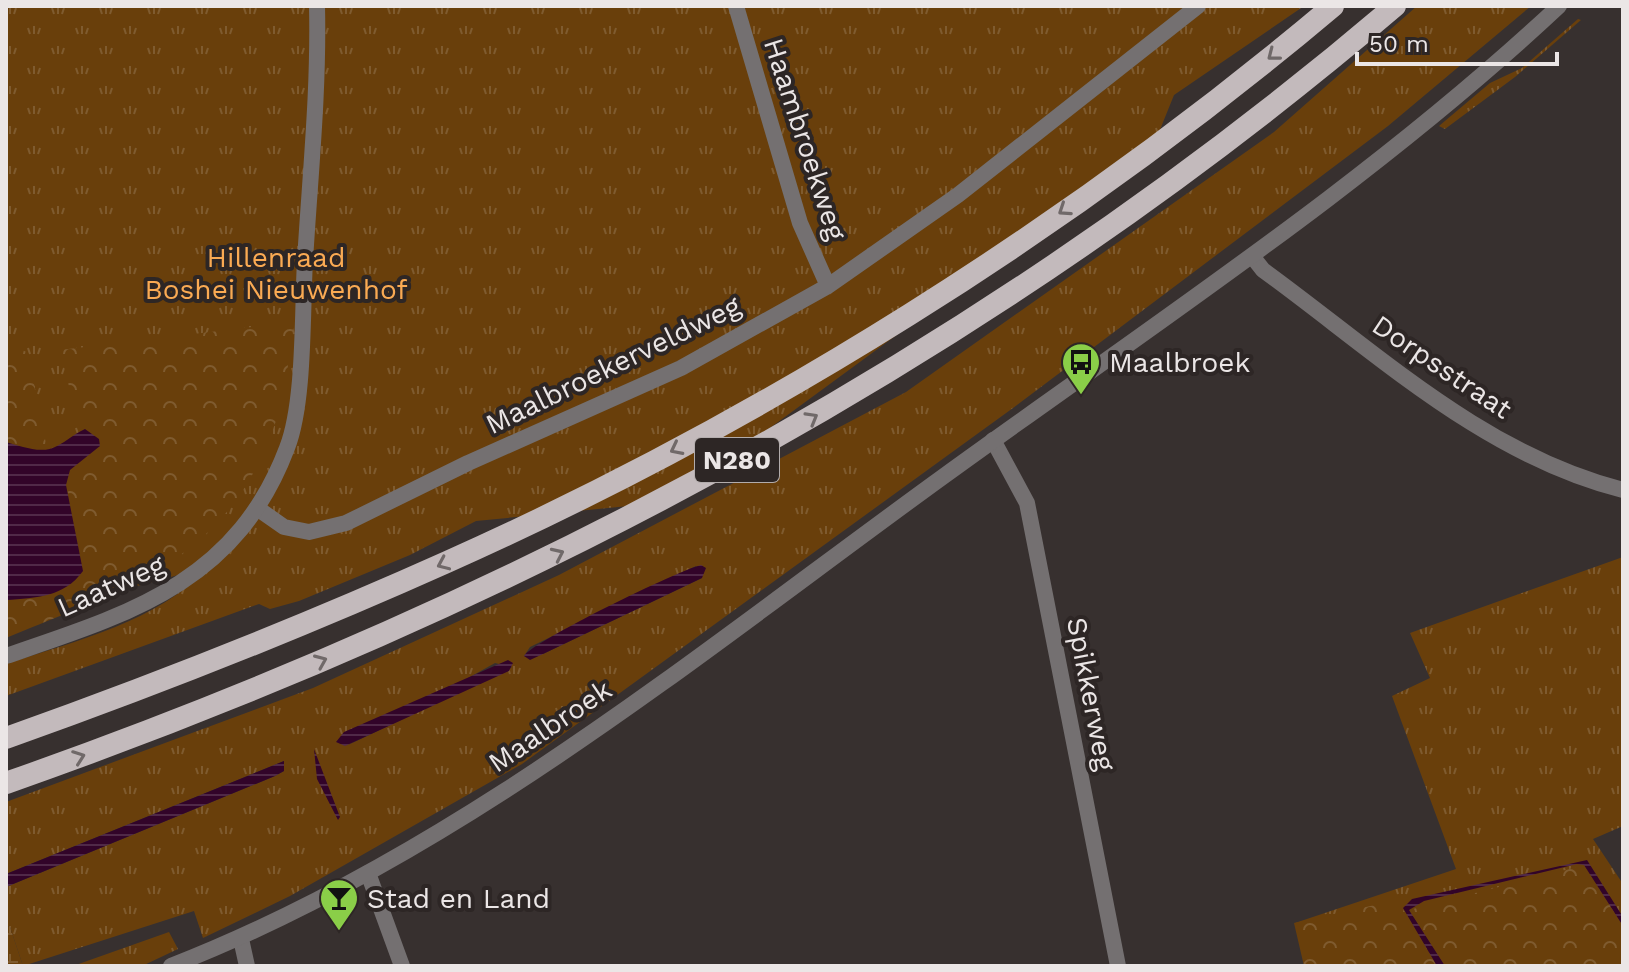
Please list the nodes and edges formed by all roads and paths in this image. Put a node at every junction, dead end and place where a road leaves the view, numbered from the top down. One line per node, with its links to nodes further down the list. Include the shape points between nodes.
1 (317, 6): 11 (street, Laatweg, via 299,382 288,447)
2 (736, 6): 8 (street, Haambroekweg, via 800,223)
3 (1198, 6): 8 (street, Maalbroekerveldweg, via 958,195)
4 (1333, 6): 13 (highway, N280, one-way to 13, via 1206,107 978,268 689,442 448,562 150,687)
5 (1395, 6): 14 (highway, N280, one-way to 5, via 163,726 448,606 762,447 996,306 1110,228 1268,110)
6 (1559, 6): 7 (street, Maalbroek, via 1407,136)
7 (1252, 256): 9 (street, Maalbroek); 10 (street, Dorpsstraat, via 1263,270 1402,376 1489,434 1586,481)
8 (828, 286): 11 (street, Maalbroekerveldweg, via 681,368 346,523 309,532 284,527)
9 (993, 440): 15 (street, Maalbroek, via 548,762); 20 (street, Spikkerweg, via 1027,503)
10 (1623, 490)
11 (257, 508): 12 (street, Laatweg, via 222,549 180,585 123,615)
12 (6, 656)
13 (6, 738)
14 (6, 783)
15 (368, 873): 16 (street, Maalbroek); 19 (street)
16 (241, 939): 17 (street, Maalbroek); 18 (street)
17 (171, 966)
18 (247, 966)
19 (402, 966)
20 (1118, 966)

